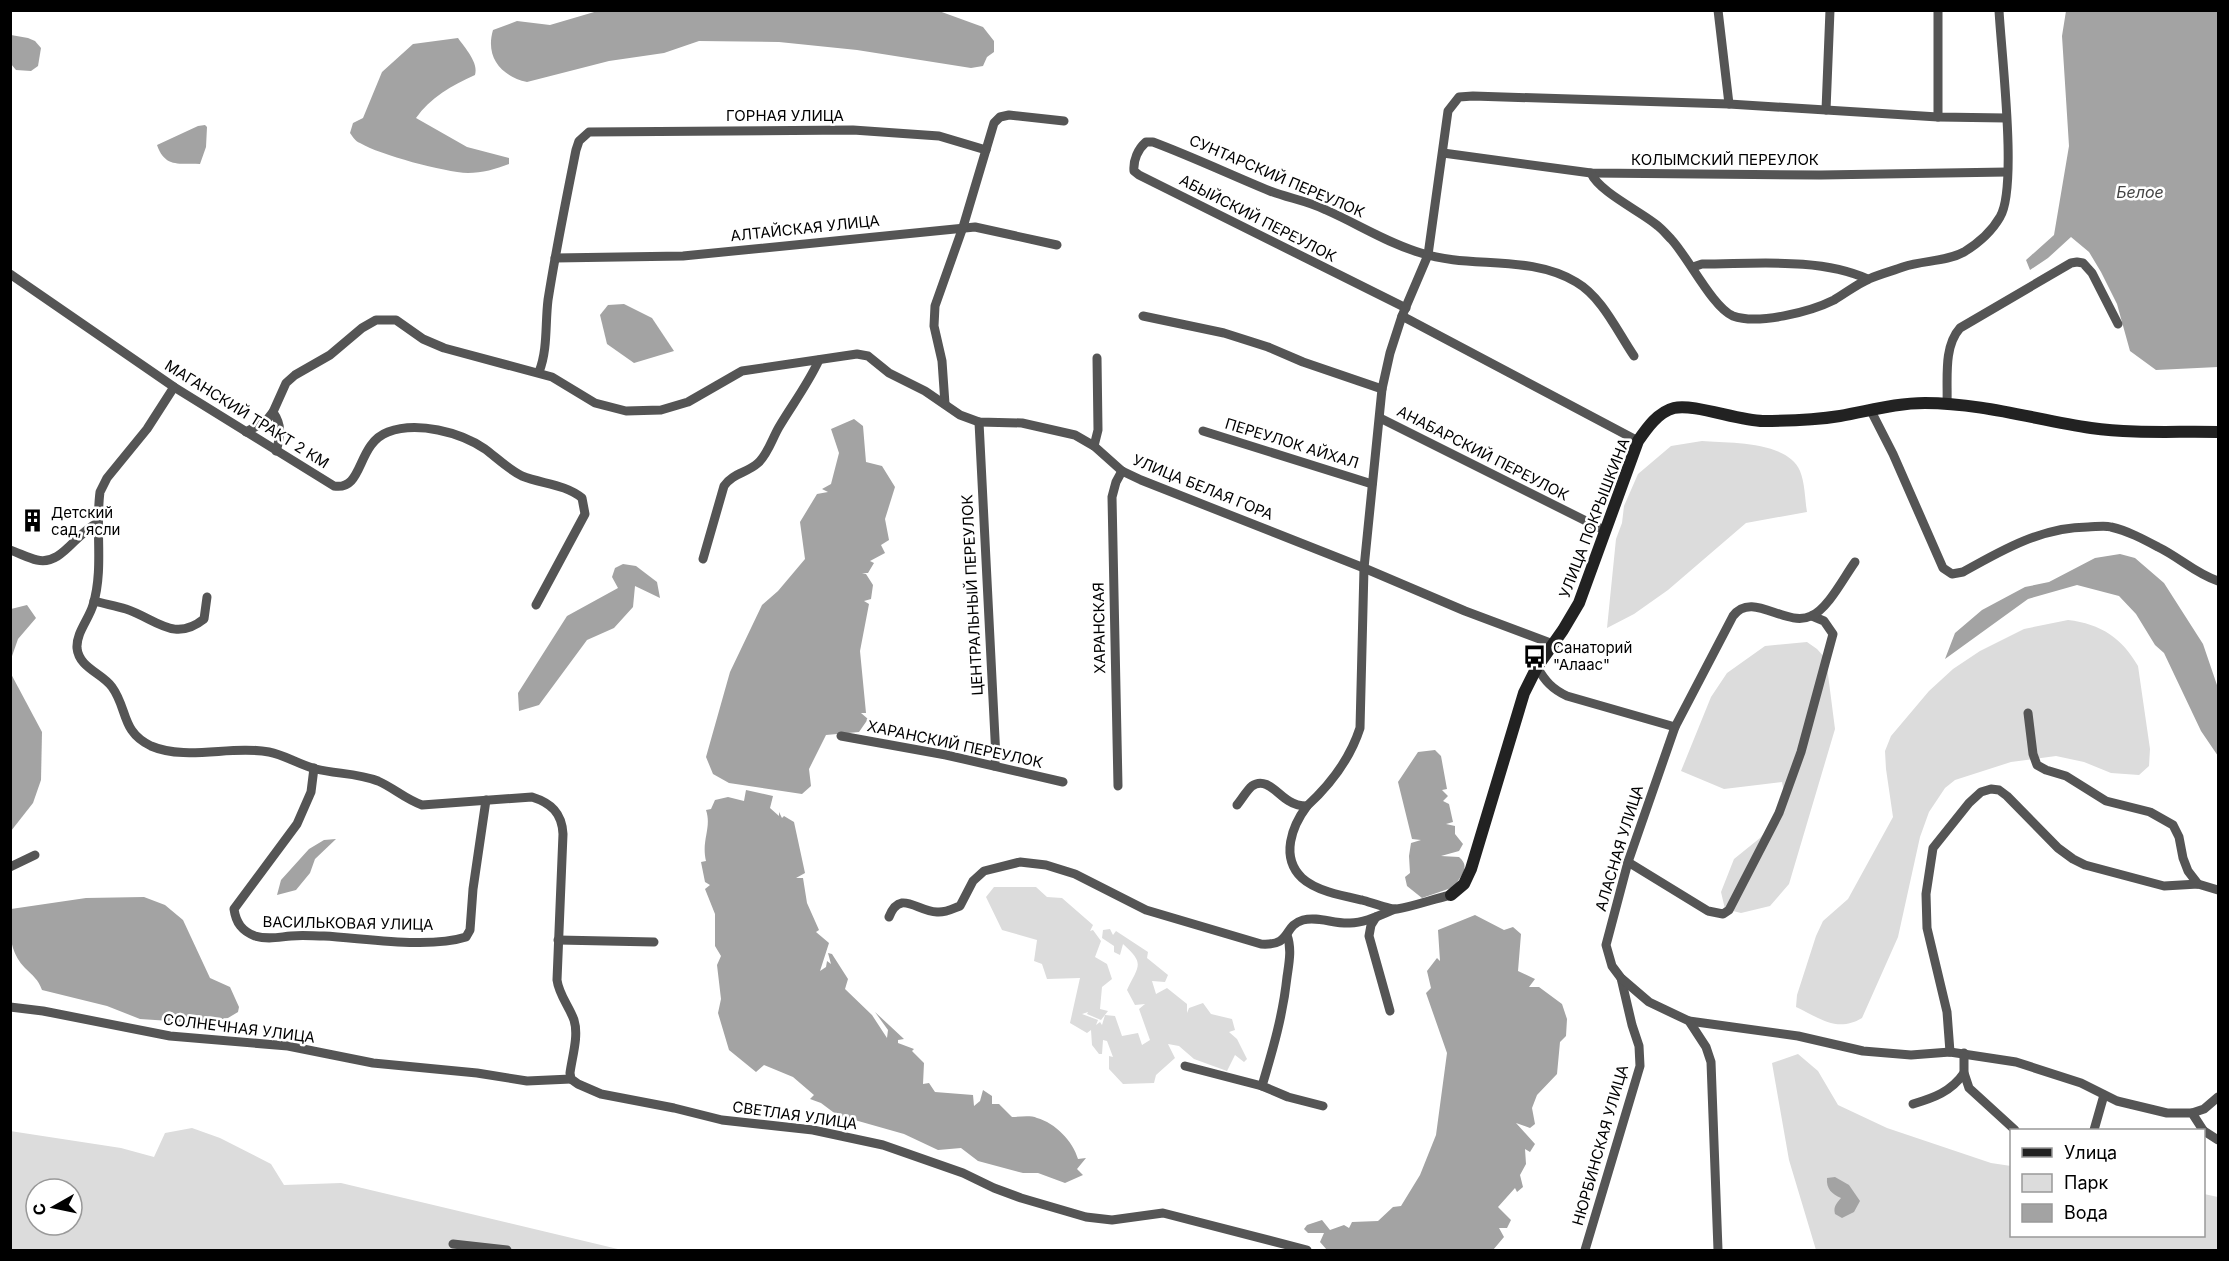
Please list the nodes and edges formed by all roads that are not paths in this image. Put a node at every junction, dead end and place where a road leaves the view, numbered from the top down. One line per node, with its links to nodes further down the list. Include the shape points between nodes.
1 (1718, 10): 5 (street)
2 (1830, 10): 6 (street)
3 (1938, 10): 7 (street)
4 (1999, 10): 8 (street)
5 (1729, 105): 6 (street); 12 (street, via 1459,98 1448,111)
6 (1826, 111): 7 (street)
7 (1938, 117): 8 (street)
8 (2006, 118): 13 (street)
9 (1064, 122): 11 (street, via 1004,115 994,123)
10 (1153, 142): 17 (street, СУНТАРСКИЙ ПЕРЕУЛОК, via 1273,192 1325,209); 22 (street, АБЫЙСКИЙ ПЕРЕУЛОК, via 1141,146 1136,156 1134,171 1139,175)
11 (986, 150): 15 (street); 18 (street, ГОРНАЯ УЛИЦА, via 939,136 853,130 598,131 583,136 576,150)
12 (1443, 153): 14 (street, КОЛЫМСКИЙ ПЕРЕУЛОК); 17 (street)
13 (2007, 172): 14 (street, КОЛЫМСКИЙ ПЕРЕУЛОК); 21 (street, via 2001,216 1965,251)
14 (1591, 173): 19 (street, via 1600,184 1659,226)
15 (963, 227): 16 (street, АЛТАЙСКАЯ УЛИЦА); 18 (street, АЛТАЙСКАЯ УЛИЦА, via 683,256); 31 (street, via 935,306 934,326 942,361)
16 (1057, 244)
17 (1428, 255): 22 (street); 25 (street, СУНТАРСКИЙ ПЕРЕУЛОК, via 1519,264 1574,281 1597,300)
18 (555, 258): 28 (street, via 544,359)
19 (1693, 267): 21 (street, via 1808,265 1833,267); 21 (street, via 1725,312 1757,318 1812,308)
20 (10, 274): 29 (street, МАГАНСКИЙ ТРАКТ 2 КМ)
21 (1868, 279)
22 (1404, 312): 30 (street); 40 (street, АБЫЙСКИЙ ПЕРЕУЛОК)
23 (1143, 316): 30 (street, via 1224,333)
24 (2118, 324): 32 (street, via 2088,267 2072,263 1959,328 1950,346)
25 (1634, 356)
26 (1097, 358): 41 (street, via 1098,430)
27 (819, 360): 28 (street, УЛИЦА БЕЛАЯ ГОРА, via 742,371 688,402 641,411 595,403); 31 (street, УЛИЦА БЕЛАЯ ГОРА, via 868,356 889,373); 48 (street, via 764,456 724,486)
28 (538, 372): 34 (street, УЛИЦА БЕЛАЯ ГОРА, via 444,348 396,320 376,320 286,383)
29 (174, 387): 38 (street, МАГАНСКИЙ ТРАКТ 2 КМ); 45 (street, via 147,429 107,478 100,492)
30 (1382, 389): 35 (street)
31 (945, 404): 36 (street, УЛИЦА БЕЛАЯ ГОРА)
32 (1947, 404): 33 (street, УЛИЦА ПОКРЫШКИНА); 39 (street, УЛИЦА ПОКРЫШКИНА, via 2094,428)
33 (1870, 409): 40 (street, УЛИЦА ПОКРЫШКИНА, via 1839,416 1762,421 1683,406 1660,415); 51 (street, via 1943,568 1952,574 2035,536 2055,530 2109,526)
34 (273, 412): 38 (street, УЛИЦА БЕЛАЯ ГОРА, via 266,421); 42 (street, via 280,429)
35 (1380, 418): 44 (street); 46 (street, АНАБАРСКИЙ ПЕРЕУЛОК)
36 (979, 422): 41 (street, УЛИЦА БЕЛАЯ ГОРА, via 1046,427 1075,435); 61 (street, ЦЕНТРАЛЬНЫЙ ПЕРЕУЛОК)
37 (1203, 431): 44 (street, ПЕРЕУЛОК АЙХАЛ)
38 (246, 432): 42 (street, МАГАНСКИЙ ТРАКТ 2 КМ)
39 (2218, 432)
40 (1638, 441): 46 (street, УЛИЦА ПОКРЫШКИНА)
41 (1094, 446): 43 (street, УЛИЦА БЕЛАЯ ГОРА)
42 (276, 451): 54 (street, МАГАНСКИЙ ТРАКТ 2 КМ, via 341,488 351,483 377,437 396,430 432,429 462,437 520,475 576,494 582,498 585,514)
43 (1122, 471): 50 (street, УЛИЦА БЕЛАЯ ГОРА); 64 (street, ХАРАНСКАЯ, via 1112,497)
44 (1372, 484): 50 (street)
45 (98, 523): 47 (street, via 81,533 56,558 35,560); 53 (street)
46 (1605, 531): 56 (street, УЛИЦА ПОКРЫШКИНА, via 1579,603)
47 (10, 550)
48 (703, 559)
49 (1855, 562): 55 (street, via 1820,611)
50 (1364, 568): 56 (street, УЛИЦА БЕЛАЯ ГОРА); 67 (street, via 1360,728 1341,769)
51 (2218, 581)
52 (207, 597): 53 (street, via 204,619 193,628 181,630)
53 (94, 601): 62 (street, via 77,649 81,660 112,686 124,716 139,738 164,750 272,752)
54 (536, 604)
55 (1812, 616): 59 (street, АЛАСНАЯ УЛИЦА, via 1794,619 1751,606 1738,609); 69 (street, via 1824,621 1833,634 1804,741 1779,813 1729,910 1716,914)
56 (1553, 644): 57 (street, УЛИЦА ПОКРЫШКИНА)
57 (1537, 667): 59 (street, via 1546,682 1567,696); 73 (street, УЛИЦА ПОКРЫШКИНА, via 1515,715 1471,869 1464,884)
58 (2028, 713): 71 (street, via 2037,765 2066,776 2106,801 2150,812 2173,825 2188,871)
59 (1675, 726): 69 (street, АЛАСНАЯ УЛИЦА)
60 (841, 736): 61 (street, ХАРАНСКИЙ ПЕРЕУЛОК)
61 (994, 766): 63 (street, ХАРАНСКИЙ ПЕРЕУЛОК)
62 (314, 768): 65 (street, via 359,775 422,805); 65 (street, ВАСИЛЬКОВАЯ УЛИЦА, via 311,792 297,824 234,909 235,920 254,936 427,941 466,937)
63 (1063, 782)
64 (1118, 786)
65 (486, 800): 78 (street, via 532,797 559,815 564,834)
66 (1238, 805): 67 (street, via 1260,783 1296,805)
67 (1307, 806): 74 (street, via 1291,837 1294,867 1302,878 1343,896)
68 (35, 855): 70 (street)
69 (1628, 862): 80 (street, АЛАСНАЯ УЛИЦА, via 1606,945 1612,966)
70 (10, 867)
71 (2198, 884): 72 (street); 84 (street, via 2164,886 2085,865 2058,848 1999,790 1981,792 1961,811 1933,849 1926,894 1927,928 1947,1012)
72 (2218, 890)
73 (1451, 895): 74 (street)
74 (1395, 909): 76 (street)
75 (889, 917): 77 (street, via 900,903 939,913 960,906 973,881 984,871 1020,862 1046,864 1076,874 1146,909 1261,944 1273,945)
76 (1376, 917): 77 (street, via 1352,923 1310,918 1299,921); 82 (street, via 1369,936)
77 (1287, 935): 89 (street, via 1290,955 1284,1008)
78 (558, 940): 79 (street); 88 (street, via 559,991 576,1032)
79 (654, 942)
80 (1621, 978): 83 (street, via 1649,1002); 103 (street, НЮРБИНСКАЯ УЛИЦА, via 1639,1046 1640,1066)
81 (10, 1007): 88 (street, СОЛНЕЧНАЯ УЛИЦА, via 170,1036 288,1046 373,1063 527,1081)
82 (1390, 1011)
83 (1689, 1021): 84 (street, via 1798,1036 1863,1051 1911,1055); 104 (street, via 1712,1062)
84 (1950, 1052): 85 (street)
85 (1964, 1053): 87 (street); 90 (street, via 2016,1062 2081,1083)
86 (1185, 1066): 89 (street)
87 (1964, 1073): 92 (street, via 1944,1093); 95 (street, via 1969,1088)
88 (572, 1079): 102 (street, СВЕТЛАЯ УЛИЦА, via 601,1094 722,1120 803,1128 861,1139 963,1173 1021,1198 1086,1217 1112,1220 1163,1213)
89 (1262, 1086): 93 (street)
90 (2104, 1095): 94 (street, via 2167,1113); 96 (street)
91 (2218, 1098): 94 (street)
92 (1913, 1104)
93 (1323, 1107)
94 (2192, 1113): 97 (street)
95 (2013, 1129)
96 (2095, 1129)
97 (2202, 1129)
98 (2205, 1132): 99 (street)
99 (2218, 1140)
100 (453, 1244): 101 (street)
101 (507, 1251)
102 (1307, 1251)
103 (1585, 1251)
104 (1718, 1251)

